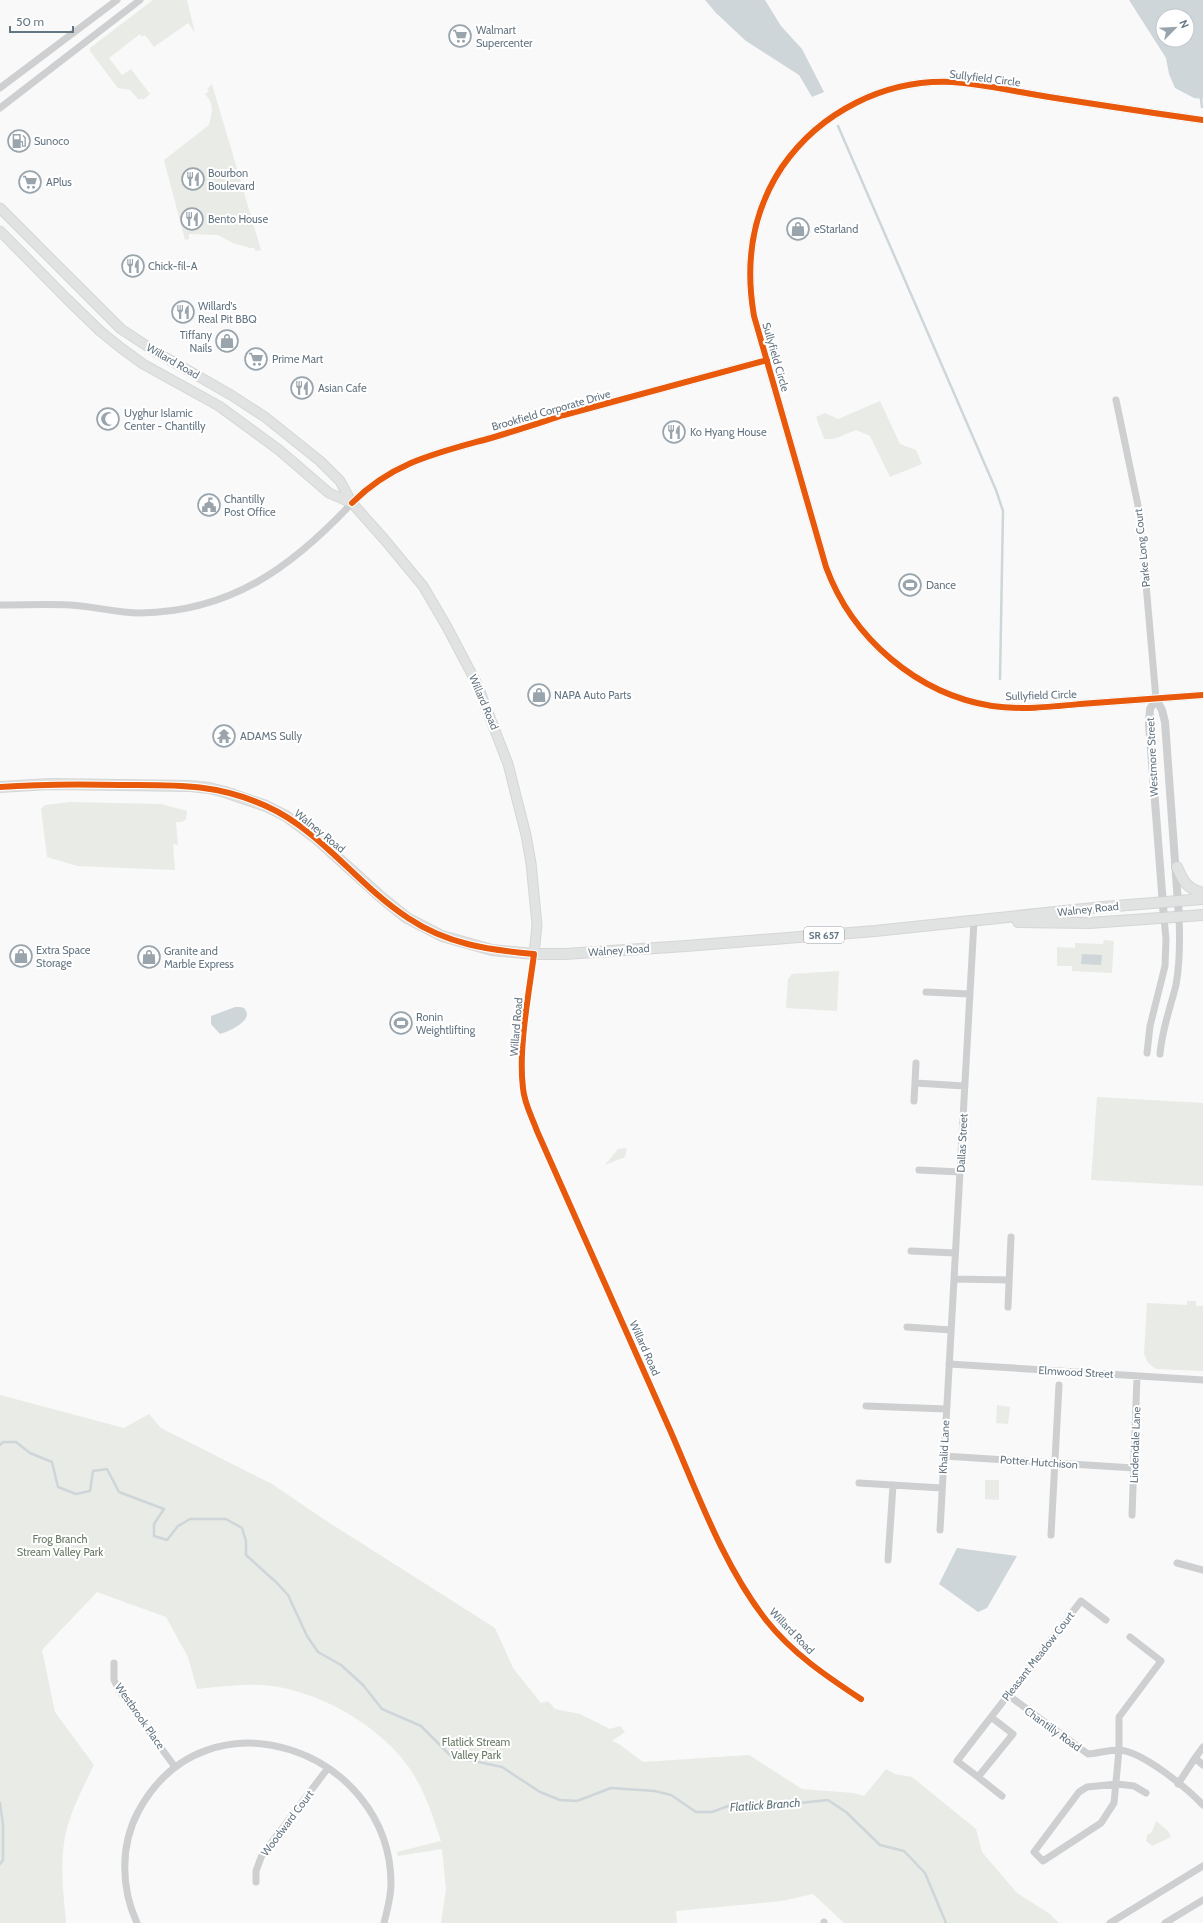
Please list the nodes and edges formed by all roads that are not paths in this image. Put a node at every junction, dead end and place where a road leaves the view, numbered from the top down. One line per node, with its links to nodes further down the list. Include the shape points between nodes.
1 (117, 0): 3 (street)
2 (140, 0): 4 (street)
3 (0, 88)
4 (0, 108)
5 (1203, 120): 8 (street, Sullyfield Circle, via 952,82 892,88 851,105 827,120 796,149 772,184 761,209 751,249 750,276 754,316)
6 (0, 208): 10 (main road, Willard Road, via 121,329 265,417 320,461 340,481)
7 (0, 231): 10 (main road, Willard Road, via 100,331 121,348 143,364 219,406 279,450 329,493)
8 (767, 360): 10 (street, Brookfield Corporate Drive, via 418,459 381,478); 13 (street, Sullyfield Circle, via 830,577 849,614 890,659 920,679 950,694 992,706 1028,708)
9 (1116, 400): 13 (street, Parke Long Court, via 1140,515)
10 (352, 503): 11 (street, Brookfield Corporate Drive, via 285,565 251,586 212,602 177,610 138,613 70,605); 24 (main road, Willard Road, via 423,586 468,667 490,714 512,778 526,835 537,925)
11 (0, 605)
12 (1203, 695): 13 (street, Sullyfield Circle)
13 (1156, 699): 15 (street, Westmore Street, via 1165,722); 19 (street, Westmore Street, via 1150,709 1149,724)
14 (0, 787): 24 (main road, Walney Road / SR 657, via 50,784 163,785 209,788 225,792 266,806 302,827 392,906 423,927 476,947)
15 (1177, 867): 16 (main road, via 1185,884); 18 (street, Westmore Street)
16 (1203, 892)
17 (1203, 899): 18 (main road, Walney Road / SR 657)
18 (1178, 902): 19 (main road, Walney Road / SR 657); 21 (street, Westmore Street)
19 (1162, 903): 22 (street, Westmore Street); 23 (main road, Walney Road / SR 657)
20 (1203, 915): 21 (main road, Walney Road / SR 657)
21 (1179, 917): 22 (main road, Walney Road / SR 657); 28 (street, Westmore Street, via 1176,984 1164,1024)
22 (1164, 918): 23 (main road, Walney Road / SR 657, via 1089,923); 27 (street, Westmore Street, via 1165,966 1150,1026)
23 (974, 921): 24 (main road, Walney Road / SR 657, via 686,946); 26 (street, Dallas Street)
24 (534, 954): 65 (street, Willard Road, via 522,1076 525,1100 537,1131 740,1583 766,1620 787,1643 821,1672)
25 (926, 992): 26 (street)
26 (970, 994): 31 (street, Dallas Street)
27 (1147, 1053)
28 (1160, 1054)
29 (916, 1063): 30 (street)
30 (915, 1083): 31 (street); 32 (street)
31 (965, 1086): 34 (street, Dallas Street)
32 (914, 1101)
33 (919, 1170): 34 (street)
34 (960, 1172): 37 (street, Dallas Street)
35 (1011, 1237): 39 (street)
36 (911, 1251): 37 (street)
37 (955, 1253): 38 (street, Dallas Street)
38 (954, 1279): 39 (street); 42 (street, Dallas Street)
39 (1009, 1280): 40 (street)
40 (1008, 1307)
41 (907, 1327): 42 (street)
42 (951, 1330): 43 (street, Dallas Street)
43 (949, 1364): 44 (street, Elmwood Street); 48 (street, Khalid Lane)
44 (1137, 1376): 45 (street, Elmwood Street); 51 (street, Lindendale Lane)
45 (1203, 1380)
46 (1059, 1386): 50 (street)
47 (866, 1406): 48 (street)
48 (946, 1409): 49 (street, Khalid Lane)
49 (944, 1456): 50 (street, Potter Hutchison); 54 (street, Khalid Lane)
50 (1054, 1463): 51 (street, Potter Hutchison); 57 (street)
51 (1134, 1468): 55 (street, Lindendale Lane)
52 (859, 1483): 53 (street)
53 (893, 1485): 54 (street); 58 (street)
54 (942, 1488): 56 (street, Khalid Lane)
55 (1132, 1515)
56 (940, 1530)
57 (1051, 1535)
58 (888, 1560)
59 (1177, 1563): 60 (street)
60 (1203, 1570)
61 (1106, 1620): 64 (street, Pleasant Meadow Court, via 1081,1601)
62 (1130, 1637): 68 (street, via 1161,1661 1119,1717)
63 (114, 1663): 71 (street, Westbrook Place, via 114,1680 118,1687)
64 (1008, 1695): 66 (street, Pleasant Meadow Court); 68 (street, Chantilly Road, via 1088,1754)
65 (861, 1699)
66 (991, 1717): 73 (street, Pleasant Meadow Court, via 957,1761); 73 (street, via 1013,1734)
67 (1203, 1747): 69 (street)
68 (1119, 1750): 74 (street); 75 (street, Chantilly Road, via 1143,1758)
69 (1194, 1758): 70 (street); 75 (street)
70 (1203, 1765)
71 (175, 1767): 72 (street, via 213,1748 252,1742 285,1747); 82 (street, via 143,1802 133,1822 127,1843 125,1880)
72 (328, 1768): 80 (street, Woodward Court, via 262,1855 256,1871); 83 (street, via 361,1799 384,1837 392,1886)
73 (978, 1777): 77 (street, Pleasant Meadow Court)
74 (1117, 1784): 74 (street, via 1114,1803 1101,1823 1043,1861 1034,1852 1086,1786); 76 (street, via 1134,1786)
75 (1178, 1784): 78 (street, Chantilly Road)
76 (1146, 1793)
77 (1002, 1796)
78 (1203, 1805)
79 (1203, 1866): 84 (street)
80 (256, 1882)
81 (1203, 1900): 85 (street)
82 (136, 1923)
83 (384, 1923)
84 (1110, 1923)
85 (1165, 1923)

